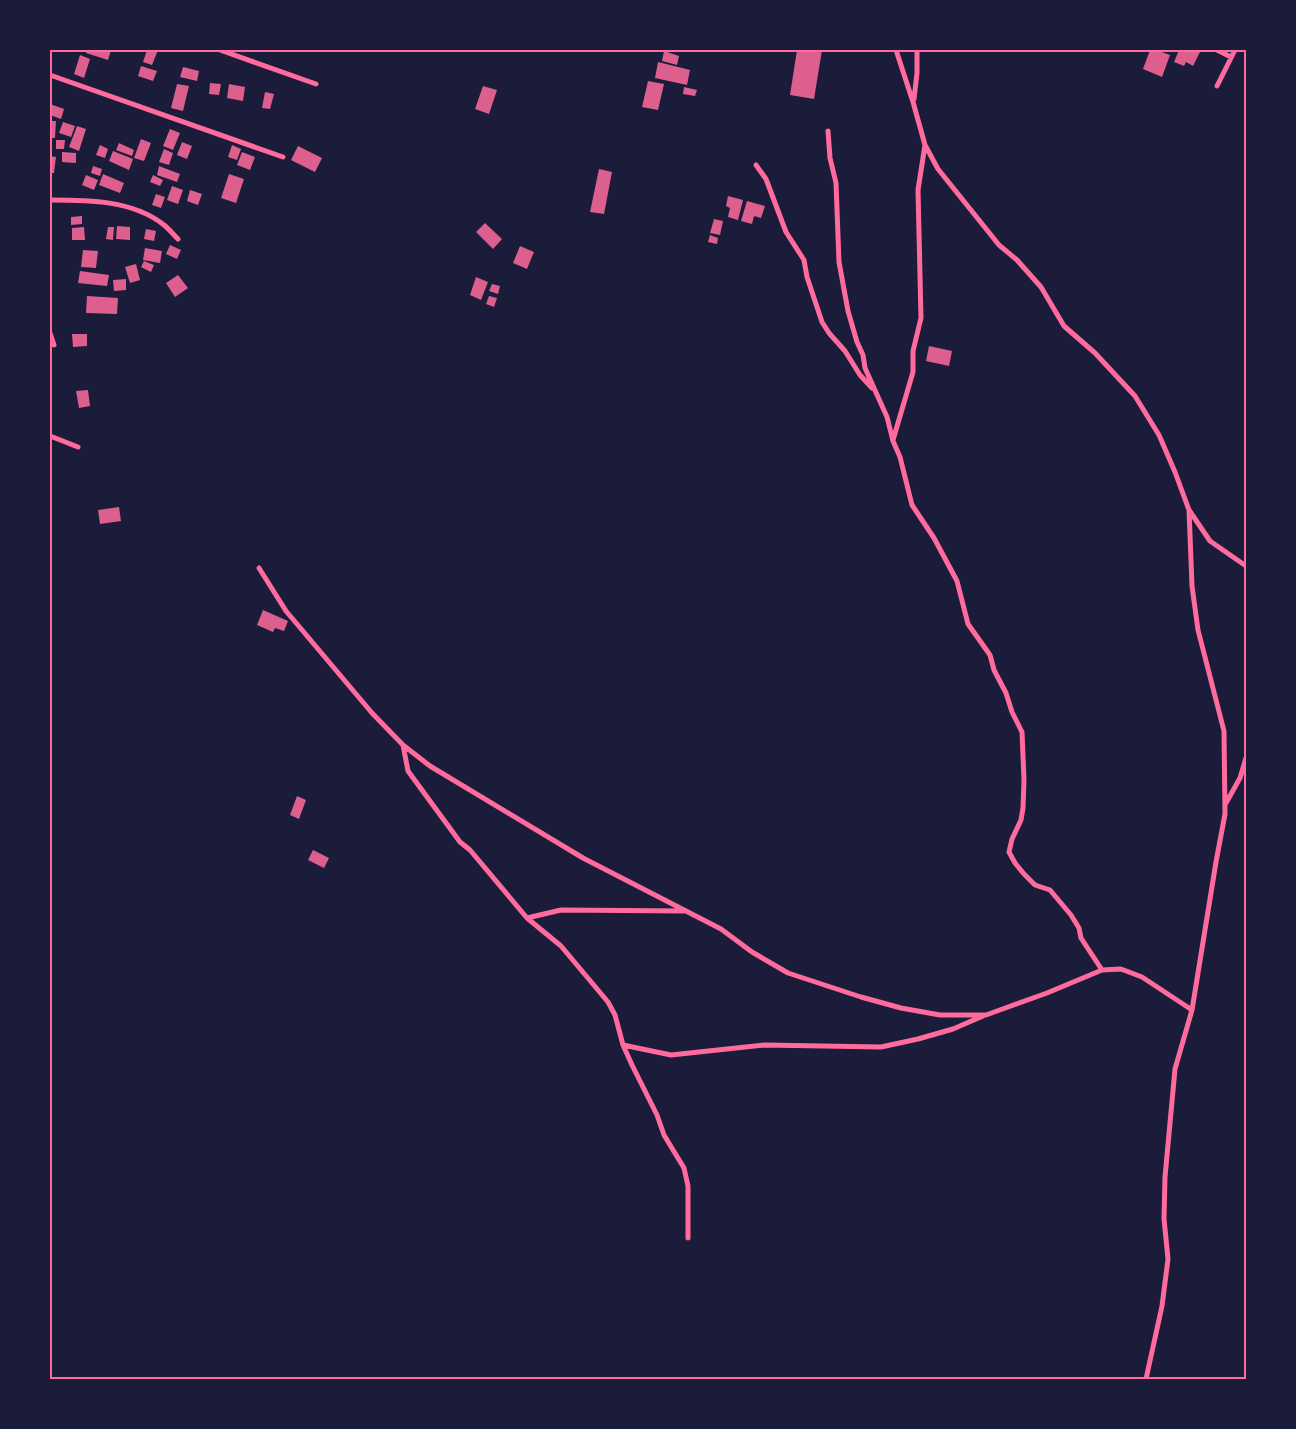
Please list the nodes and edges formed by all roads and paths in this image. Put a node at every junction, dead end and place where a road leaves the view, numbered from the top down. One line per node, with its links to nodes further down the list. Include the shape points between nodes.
1 (220, 50): 8 (street)
2 (896, 50): 10 (street)
3 (917, 50): 10 (street)
4 (1217, 50): 6 (street)
5 (1235, 50): 6 (street)
6 (1231, 57): 9 (street)
7 (50, 75): 13 (street)
8 (316, 84)
9 (1217, 86)
10 (913, 102): 12 (street)
11 (828, 131): 19 (street, via 836,183 839,262 851,321)
12 (925, 145): 21 (street, via 918,190 921,318 913,350 913,372); 23 (street, via 938,169 966,206 1041,287 1064,326 1095,353 1134,396 1159,435)
13 (283, 157)
14 (756, 165): 19 (street, via 766,179 786,232 804,260 822,322)
15 (50, 200): 16 (street, via 109,203 138,210 163,224)
16 (178, 239)
17 (50, 333): 18 (street)
18 (54, 345)
19 (874, 390): 21 (street, via 887,417)
20 (50, 436): 22 (street)
21 (893, 441): 31 (street, via 912,505 957,582 968,624 990,655 1022,732 1023,808 1009,852 1024,874 1036,885 1050,890 1070,915 1079,928 1080,938)
22 (78, 447)
23 (1189, 510): 24 (street, via 1210,541); 28 (street, via 1197,621 1224,731)
24 (1246, 566)
25 (259, 568): 26 (street, via 286,611)
26 (403, 745): 29 (street, via 430,766 583,858); 30 (street, via 408,771 439,815)
27 (1246, 758): 28 (street, via 1240,778)
28 (1225, 804): 32 (street)
29 (687, 911): 30 (street, via 561,910); 33 (street, via 788,973 869,1000 920,1012)
30 (527, 918): 34 (street, via 562,946 608,1002)
31 (1102, 970): 32 (street, via 1122,969 1142,977); 33 (street)
32 (1192, 1010): 36 (street, via 1175,1069 1165,1176 1164,1219 1168,1259 1162,1306)
33 (986, 1014): 34 (street, via 953,1029 881,1047 765,1045 671,1055)
34 (623, 1046): 35 (street, via 664,1135 684,1168 688,1186)
35 (688, 1238)
36 (1146, 1379)

